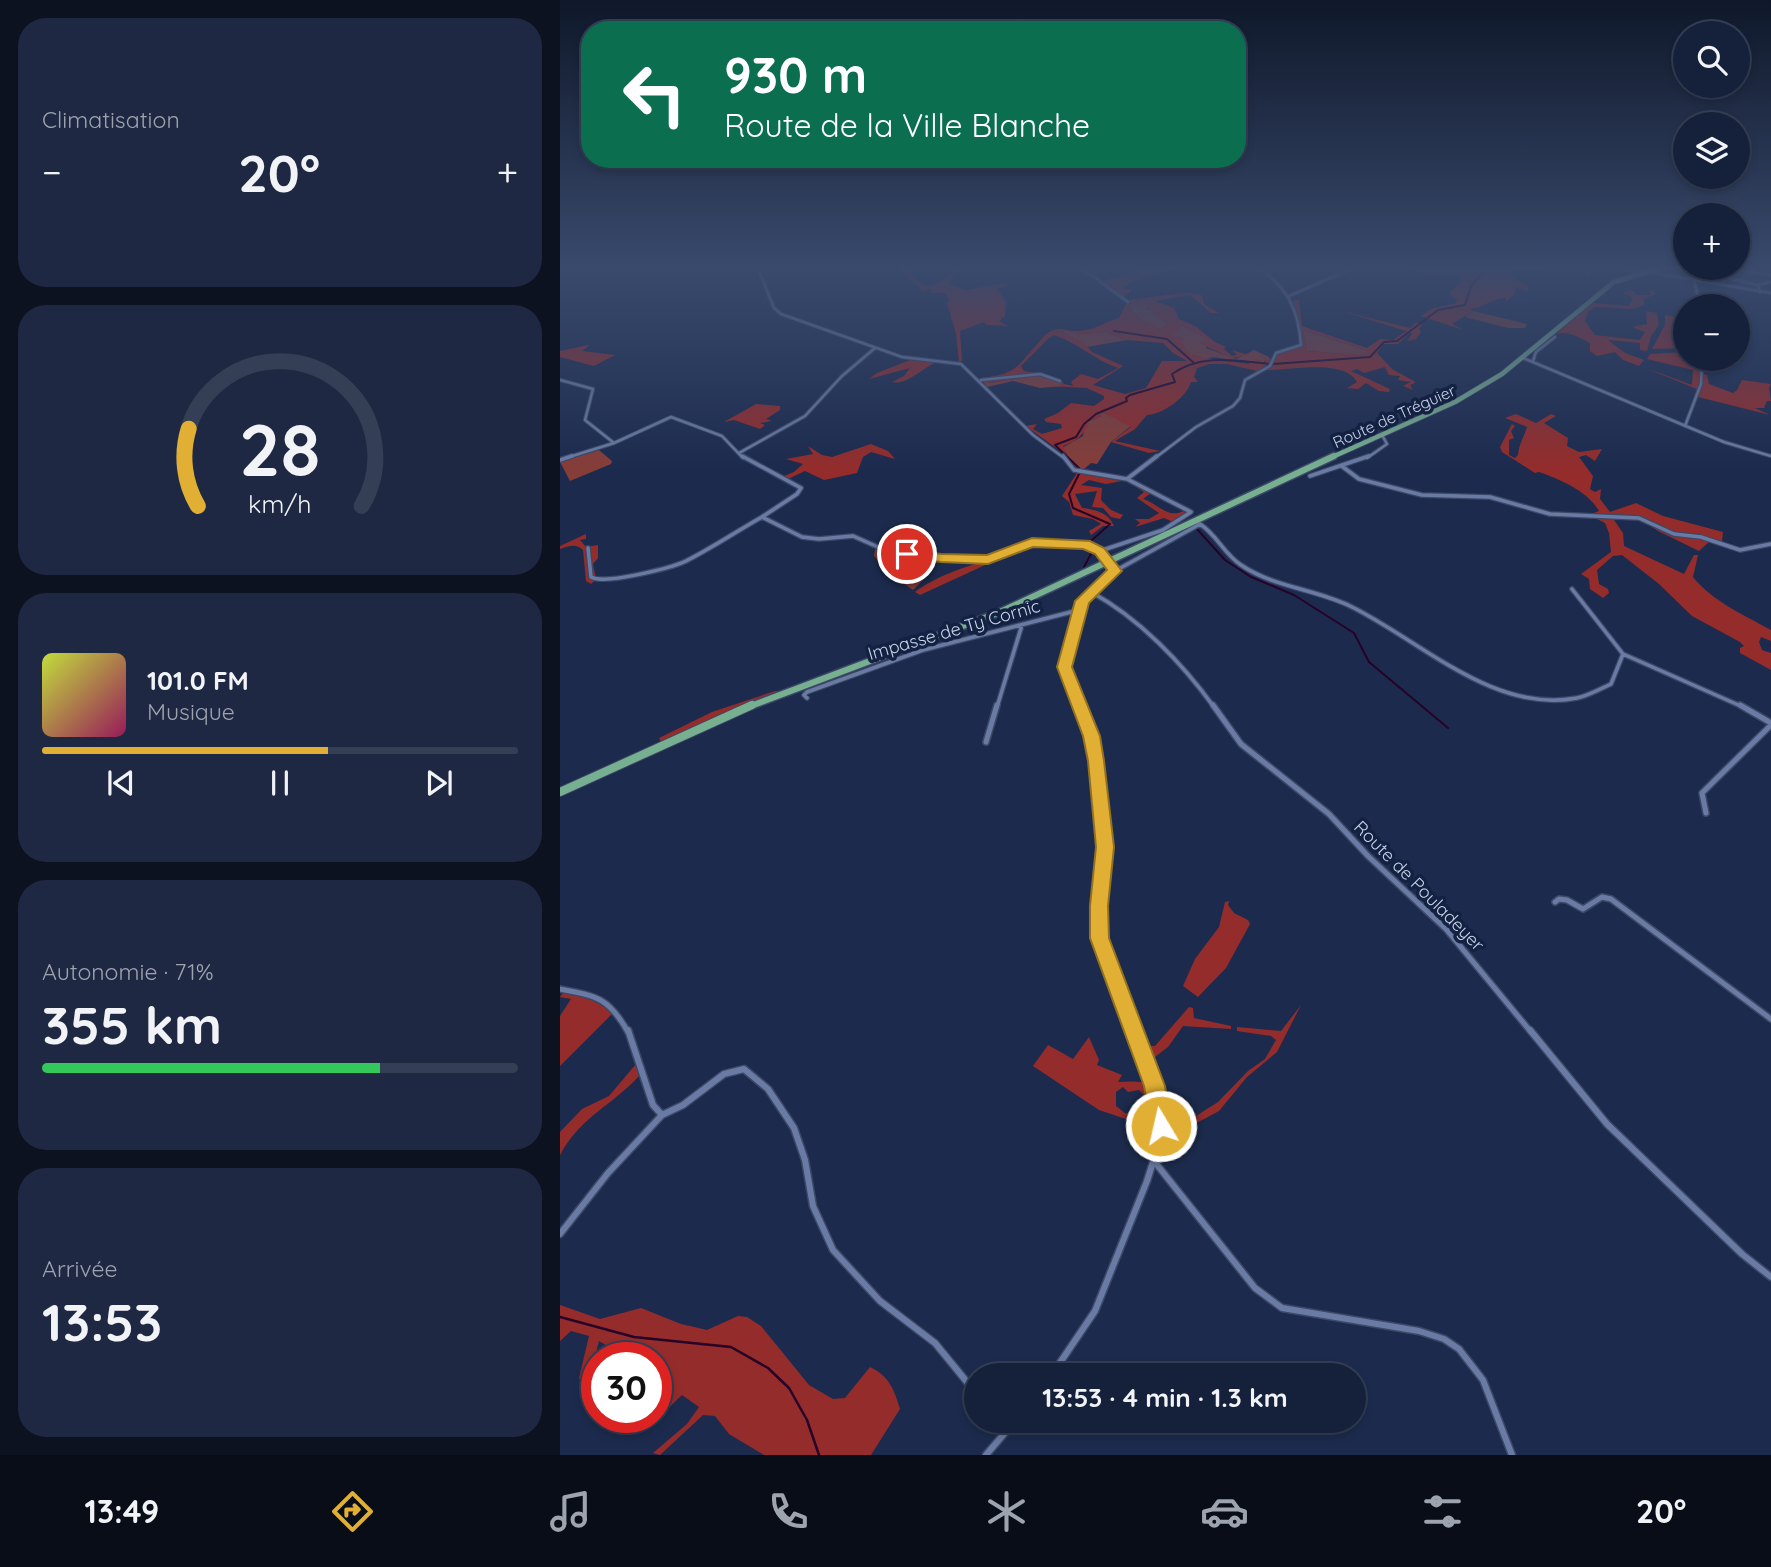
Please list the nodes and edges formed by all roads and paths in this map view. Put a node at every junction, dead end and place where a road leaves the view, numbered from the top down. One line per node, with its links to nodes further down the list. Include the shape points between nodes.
1 (836, 334): 5 (street)
2 (1299, 334): 20 (street, via 1300,347 1276,353 1270,366 1245,380 1233,406 1200,424)
3 (1552, 334): 6 (main road, Route de Tréguier)
4 (1555, 337): 7 (street, via 1536,352)
5 (875, 348): 10 (street, via 908,358 957,363); 15 (street, via 805,416)
6 (1523, 358): 7 (street); 13 (main road, Route de Tréguier, via 1466,397)
7 (1533, 361): 12 (street)
8 (1702, 371): 12 (street, via 1702,384)
9 (560, 380): 14 (street, via 593,389 585,420)
10 (980, 380): 11 (street, via 1040,374); 20 (street, via 1033,436 1061,454 1074,470)
11 (1060, 381)
12 (1685, 426): 16 (street)
13 (1382, 435): 18 (street, via 1387,439 1384,448); 22 (main road, Route de Tréguier)
14 (614, 443): 15 (street, via 674,418 722,436); 17 (street)
15 (739, 453): 21 (street, via 801,489)
16 (1771, 456)
17 (560, 460)
18 (1343, 467): 19 (street); 24 (street, via 1359,479 1422,495 1490,497 1550,514 1639,518 1674,534 1702,537 1740,550)
19 (1310, 476)
20 (1127, 479): 23 (street, via 1191,513)
21 (762, 517): 25 (street, via 684,562 612,579 591,578); 26 (street, via 805,538 853,536 887,551 941,558 988,559 1043,541 1087,545)
22 (1147, 542): 23 (street); 27 (main road, Route de Tréguier)
23 (1130, 544): 26 (street)
24 (1771, 544)
25 (588, 548)
26 (1100, 551): 27 (street)
27 (1107, 562): 28 (street); 37 (main road, Route de Tréguier, via 1000,612 755,705)
28 (1115, 571): 30 (street); 33 (street, via 1199,524 1242,566 1348,604 1464,674 1500,689 1549,699 1579,697 1611,684)
29 (1572, 589): 33 (street)
30 (1091, 592): 31 (street); 45 (street, Route de Pouladeyer, via 1115,605 1174,660 1241,744 1329,814 1446,929 1607,1124)
31 (1079, 610): 32 (street, Impasse de Ty Cornic); 43 (street, via 1065,667 1096,761 1105,847 1100,938 1154,1086 1161,1126)
32 (1023, 624): 34 (street, Impasse de Ty Cornic, via 902,656 807,692); 36 (street)
33 (1623, 654): 35 (street, via 1736,703)
34 (807, 698)
35 (1771, 724): 38 (street, via 1702,793)
36 (986, 742)
37 (560, 792)
38 (1706, 813)
39 (1555, 902): 41 (street, via 1567,900 1583,909 1602,897 1611,899)
40 (560, 989): 42 (street, via 594,995 615,1010 628,1031 653,1105)
41 (1771, 1019)
42 (662, 1115): 44 (street); 47 (street, via 733,1069 752,1074 768,1089 798,1136 813,1206 833,1250 880,1301 935,1343)
43 (1154, 1161): 46 (street, via 1096,1311); 50 (street, via 1255,1288 1282,1308 1419,1331 1459,1349 1483,1380)
44 (560, 1234)
45 (1771, 1277)
46 (1060, 1363)
47 (964, 1378)
48 (1004, 1433): 49 (street)
49 (986, 1455)
50 (1511, 1455)

